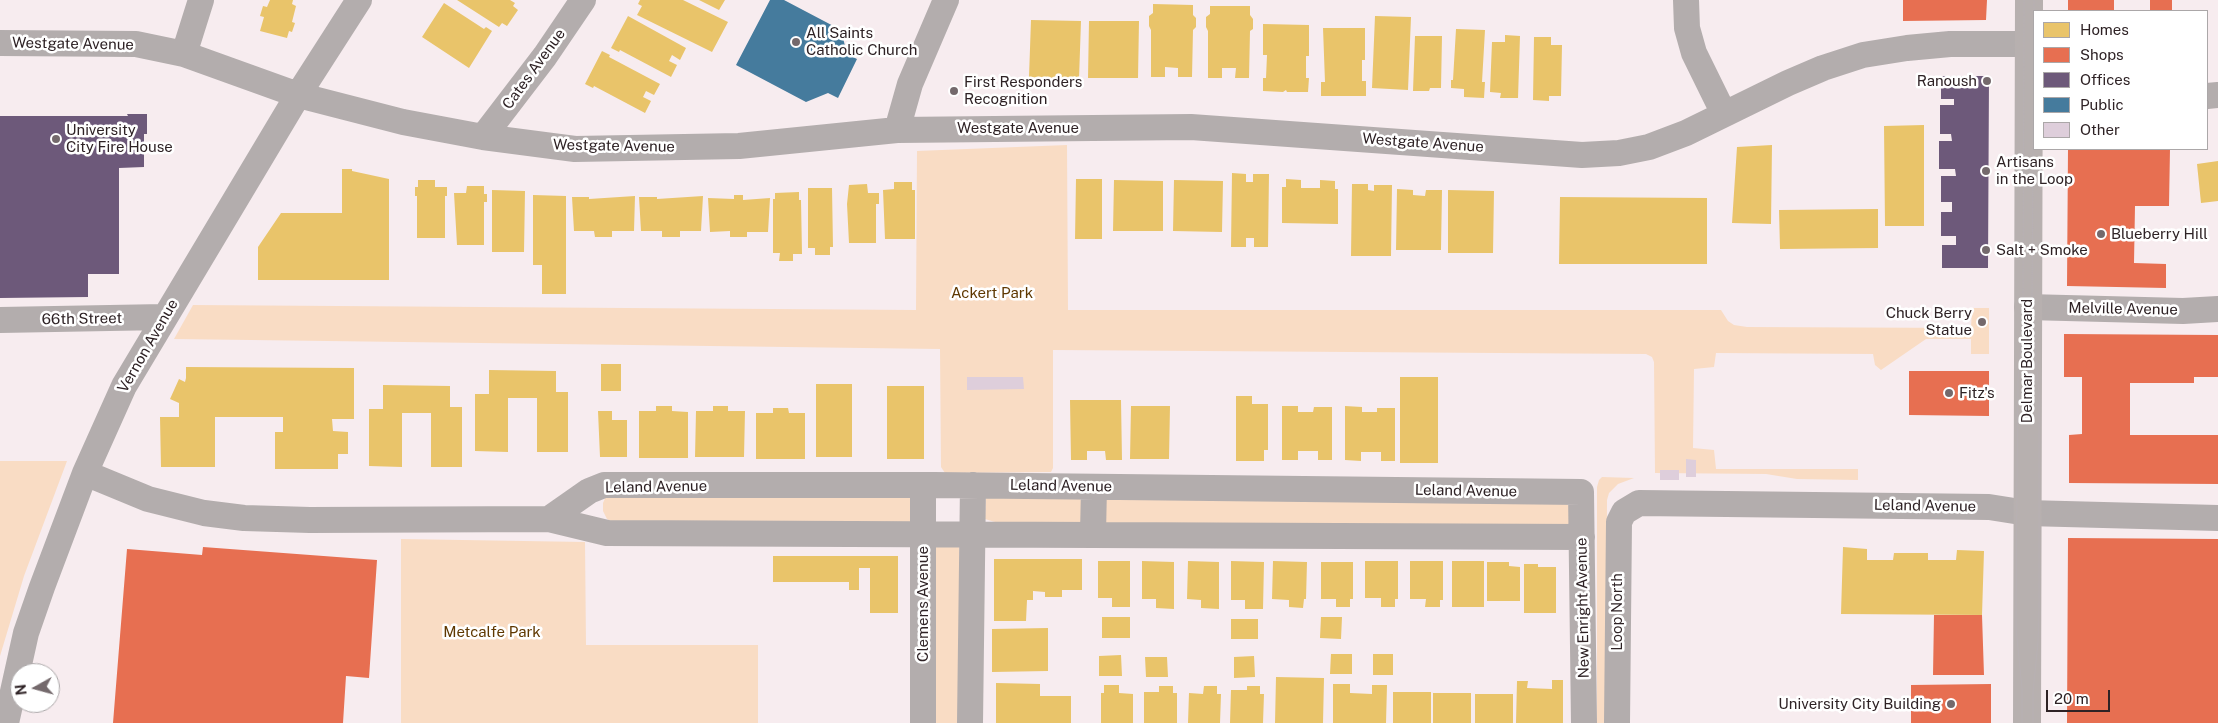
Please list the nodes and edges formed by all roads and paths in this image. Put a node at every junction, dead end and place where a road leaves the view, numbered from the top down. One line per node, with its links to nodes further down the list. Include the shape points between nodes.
1 (202, 0): 9 (street)
2 (359, 0): 10 (street, Vernon Avenue)
3 (583, 0): 14 (street, Cates Avenue)
4 (946, 0): 13 (street, via 910,84)
5 (1686, 0): 11 (street, via 1687,28 1694,53)
6 (2029, 0): 8 (main road, Delmar Boulevard)
7 (0, 43): 9 (street, Westgate Avenue, via 136,44)
8 (2030, 44): 11 (street, Westgate Avenue, via 1950,44 1863,55 1788,82); 12 (main road, Delmar Boulevard)
9 (184, 54): 10 (street, Westgate Avenue)
10 (298, 95): 14 (street, Westgate Avenue, via 403,122); 17 (street, Vernon Avenue)
11 (1724, 114): 13 (street, Westgate Avenue, via 1649,147 1582,155 1192,127)
12 (2031, 122): 15 (main road, Delmar Boulevard)
13 (897, 130): 14 (street, Westgate Avenue, via 777,143 661,148 575,149)
14 (483, 137)
15 (2027, 307): 16 (street, Melville Avenue); 25 (main road, Delmar Boulevard)
16 (2218, 309)
17 (164, 317): 18 (street, 66th Street); 19 (street, Vernon Avenue, via 124,386)
18 (0, 320)
19 (85, 473): 27 (street, via 148,499 204,513 244,518); 32 (street, Vernon Avenue, via 26,633)
20 (923, 485): 21 (street, Leland Avenue); 27 (street, Leland Avenue, via 604,485); 28 (street, Clemens Avenue)
21 (973, 485): 22 (street, Leland Avenue); 29 (street)
22 (1094, 487): 23 (street, Leland Avenue); 30 (street)
23 (1581, 492): 31 (street, New Enright Avenue)
24 (1632, 506): 25 (street, Leland Avenue, via 1646,502 1989,507); 36 (street, Loop North, via 1619,522 1618,536)
25 (2027, 513): 26 (street, Leland Avenue); 37 (main road, Delmar Boulevard)
26 (2218, 518)
27 (550, 519): 28 (street, via 607,532)
28 (923, 533): 29 (street); 33 (street, Clemens Avenue)
29 (972, 534): 30 (street); 34 (street)
30 (1093, 534): 31 (street)
31 (1582, 537): 35 (street, New Enright Avenue)
32 (6, 723)
33 (923, 723)
34 (970, 723)
35 (1584, 723)
36 (1617, 723)
37 (2027, 723)

